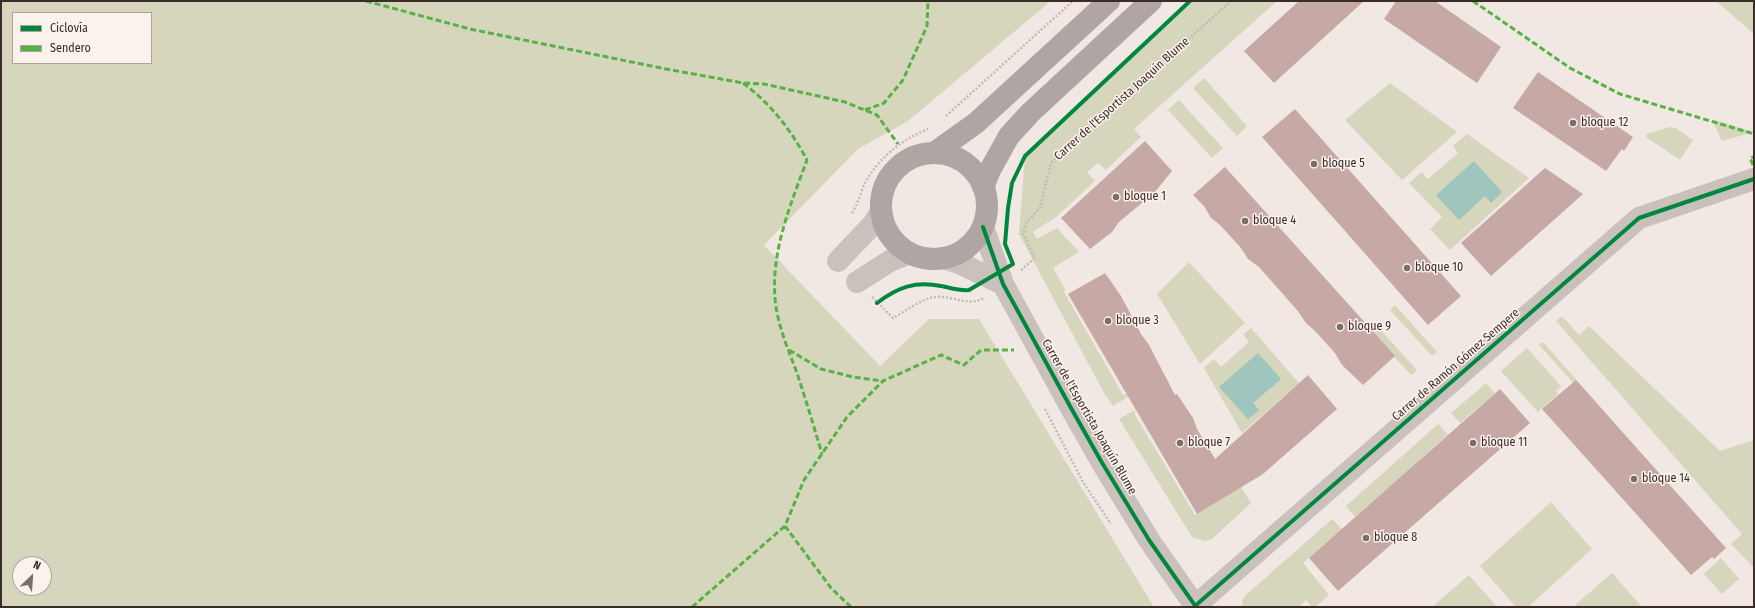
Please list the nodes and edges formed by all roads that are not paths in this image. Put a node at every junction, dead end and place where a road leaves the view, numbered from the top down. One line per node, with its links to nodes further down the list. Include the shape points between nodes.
1 (1109, 1): 3 (main road, via 976,123)
2 (1151, 1): 5 (main road, via 1030,113 1009,136)
3 (934, 154): 5 (main road, via 950,156 964,163 976,174); 6 (main road, via 916,157 897,169 889,178 882,194)
4 (1754, 180): 13 (street, Carrer de Ramón Gómez Sempere, via 1639,218)
5 (983, 187): 7 (main road, via 987,201)
6 (881, 211): 8 (main road, via 886,228 895,242); 10 (street, via 874,223)
7 (983, 227): 9 (main road, via 967,248 956,255); 12 (street, Carrer de l'Esportista Joaquín Blume)
8 (909, 253): 9 (main road, via 926,259); 11 (street, via 890,261)
9 (943, 258): 12 (street, via 959,263)
10 (838, 261)
11 (857, 282)
12 (995, 290): 13 (street, Carrer de l'Esportista Joaquín Blume, via 1149,540)
13 (1196, 606)

